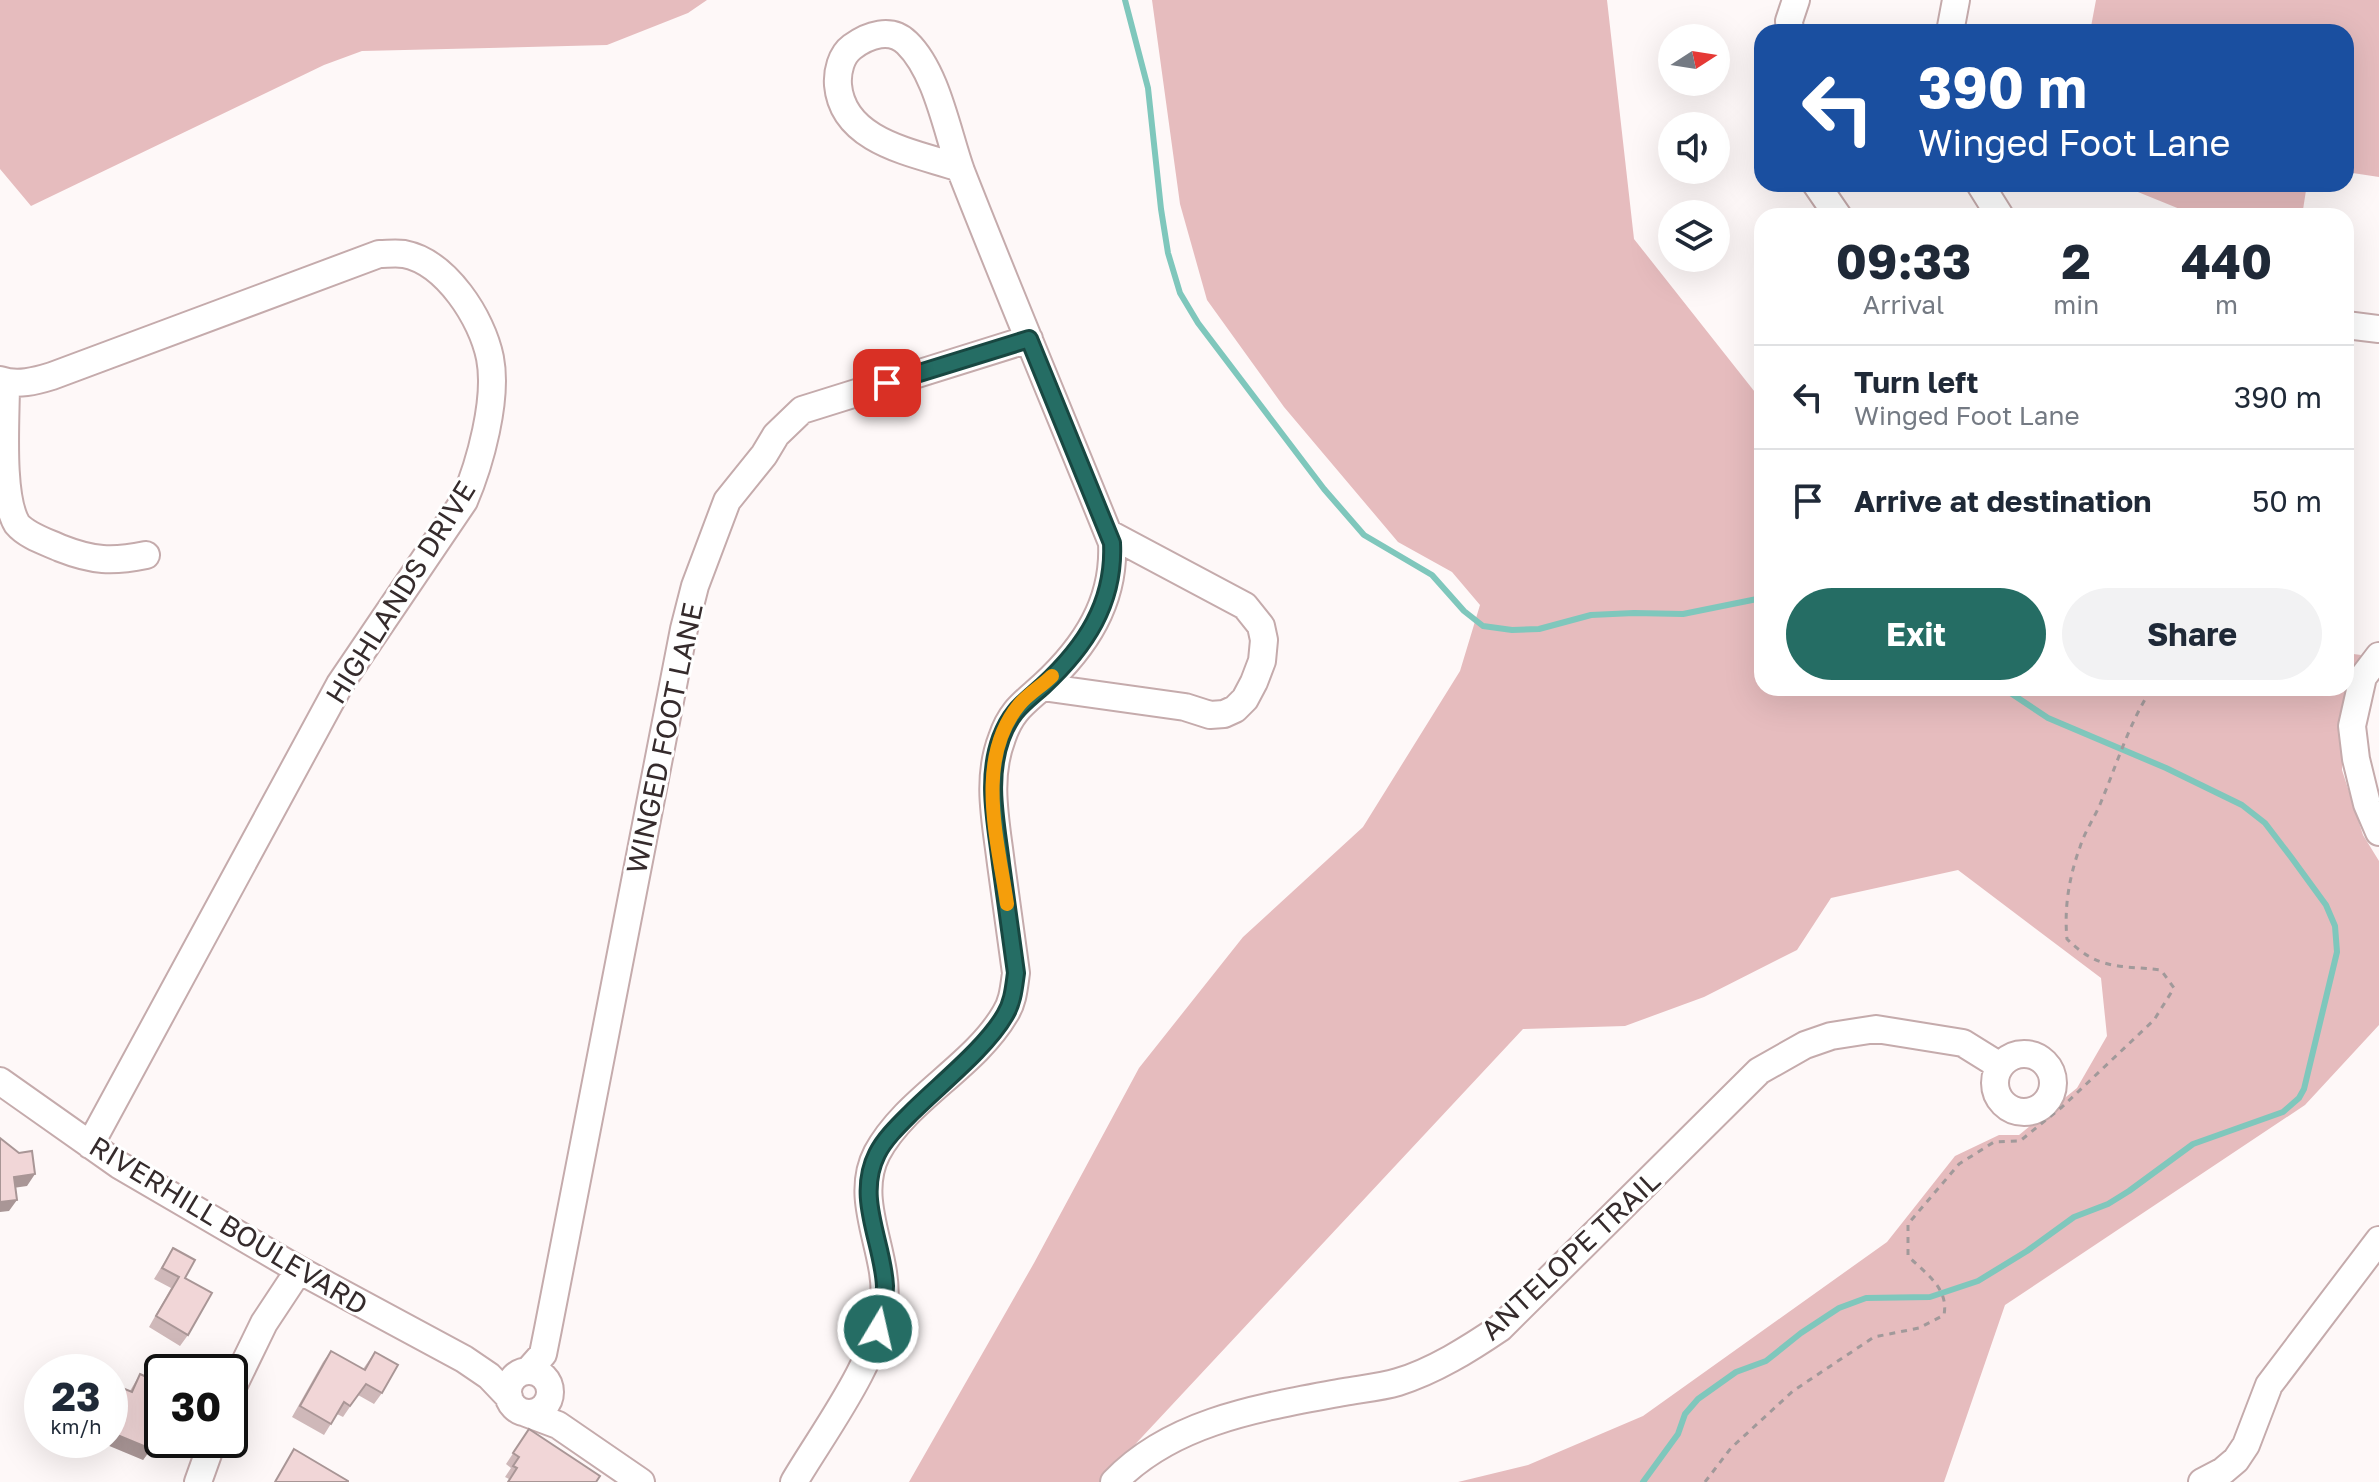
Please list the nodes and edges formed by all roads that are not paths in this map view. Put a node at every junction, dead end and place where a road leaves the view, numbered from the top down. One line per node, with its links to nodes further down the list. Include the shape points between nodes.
1 (1796, 0): 3 (street)
2 (1956, 0): 4 (street)
3 (1789, 24)
4 (1952, 24)
5 (960, 168): 5 (street, via 930,78 910,45 901,37 879,34 848,50 838,89 855,125 878,140); 8 (street)
6 (2354, 326): 7 (street)
7 (2379, 329)
8 (1029, 339): 10 (street); 21 (street, WINGED FOOT LANE, via 802,410 776,435 727,501 684,629 543,1354)
9 (3, 381): 11 (street, via 6,500 17,524 74,553 113,561); 17 (street, HIGHLANDS DRIVE, via 52,376 379,254 404,254 450,282 484,338 490,359 486,429 464,501 340,684)
10 (1108, 533): 13 (street, via 1113,563 1096,622); 13 (street, via 1245,606 1261,626 1264,640 1254,682 1235,709 1210,715)
11 (146, 555)
12 (2379, 656): 14 (street, via 2363,677 2352,726 2359,774)
13 (1042, 687): 25 (street, via 1020,704 995,758 992,794 1016,973 1013,994 993,1032 877,1153 868,1200 885,1284 878,1329 866,1361)
14 (2379, 832)
15 (2000, 1066): 26 (street, ANTELOPE TRAIL, via 1963,1043 1876,1029 1805,1045 1759,1071 1500,1328 1459,1355 1398,1382 1252,1409 1202,1427 1160,1445)
16 (0, 1081): 17 (street, RIVERHILL BOULEVARD)
17 (90, 1145): 19 (street, RIVERHILL BOULEVARD)
18 (2379, 1240): 27 (street, via 2269,1385 2236,1460)
19 (299, 1270): 20 (street); 21 (street, RIVERHILL BOULEVARD, via 489,1376)
20 (248, 1356)
21 (530, 1389): 24 (street, RIVERHILL BOULEVARD, via 542,1417)
22 (207, 1458): 23 (street)
23 (198, 1482)
24 (641, 1482)
25 (794, 1482)
26 (1114, 1482)
27 (2202, 1482)

